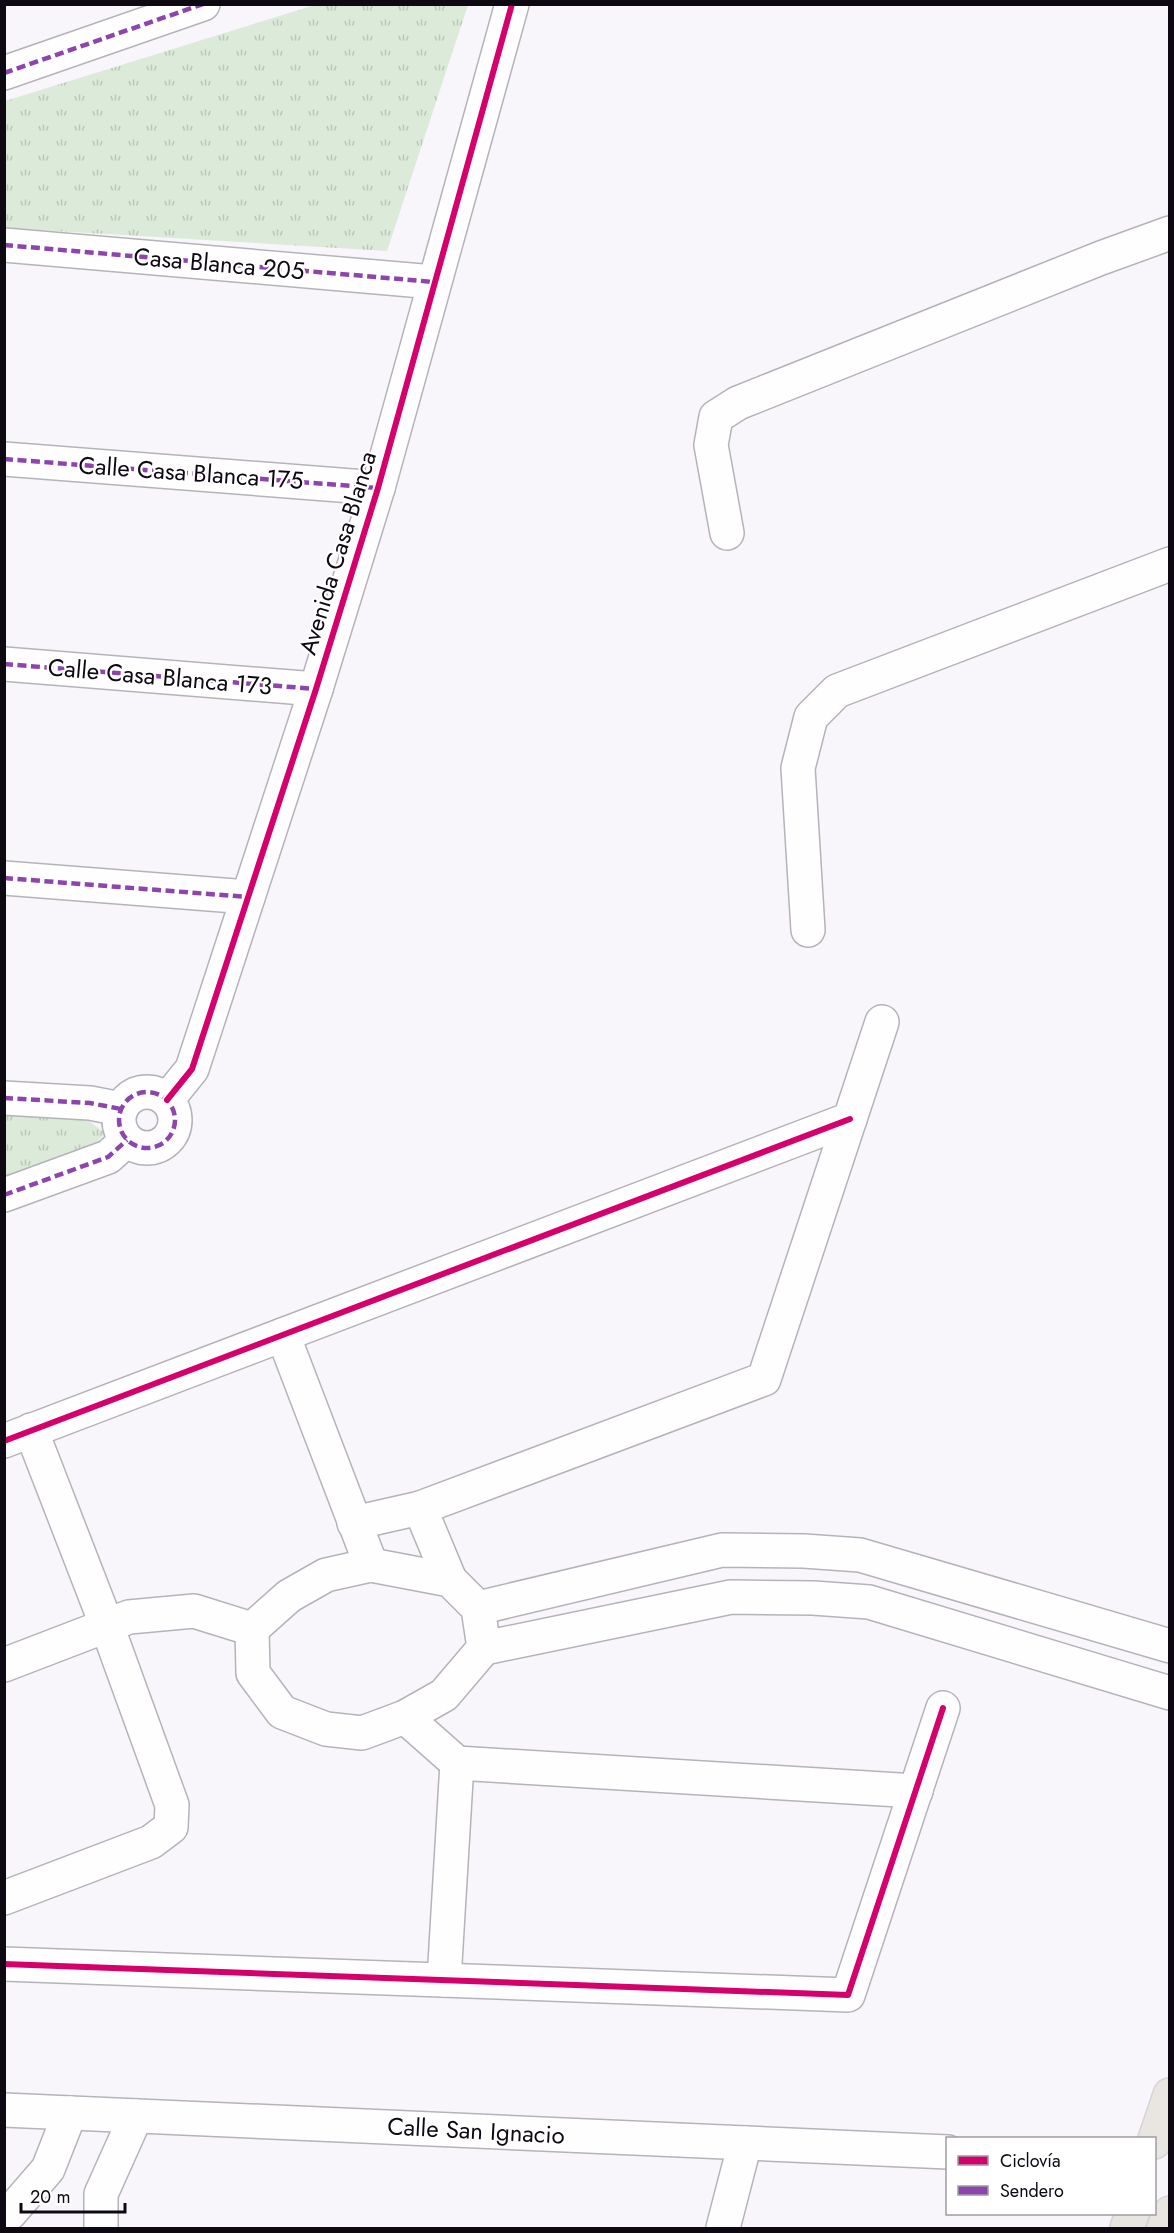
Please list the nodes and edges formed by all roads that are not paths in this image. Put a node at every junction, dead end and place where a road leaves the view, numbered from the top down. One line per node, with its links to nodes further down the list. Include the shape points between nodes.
1 (204, 4): 3 (street)
2 (513, 4): 6 (street, Avenida Casa Blanca)
3 (4, 73)
4 (1170, 233): 9 (street, via 738,403 716,417 711,445)
5 (4, 245): 6 (street, Casa Blanca 205)
6 (434, 282): 8 (street, Avenida Casa Blanca)
7 (4, 459): 8 (street, Calle Casa Blanca 175)
8 (378, 488): 12 (street, Avenida Casa Blanca)
9 (727, 532)
10 (1170, 564): 15 (street, via 837,691 811,717 798,768)
11 (4, 664): 12 (street, Calle Casa Blanca 173)
12 (316, 689): 14 (street, Avenida Casa Blanca)
13 (4, 878): 14 (street)
14 (248, 897): 18 (street, Avenida Casa Blanca, via 192,1069)
15 (808, 930)
16 (882, 1022): 19 (street)
17 (4, 1098): 20 (street, via 90,1103)
18 (167, 1100): 20 (street, via 158,1094 137,1094 128,1100); 20 (street, via 176,1121 167,1140 158,1146 136,1146)
19 (850, 1119): 22 (street); 24 (street, via 764,1379)
20 (124, 1124): 21 (street, via 108,1157)
21 (4, 1195)
22 (283, 1335): 23 (street); 25 (street)
23 (18, 1436): 29 (street)
24 (420, 1508): 25 (street); 27 (street)
25 (354, 1523): 26 (street)
26 (371, 1565): 27 (street); 30 (street, via 326,1575 289,1596)
27 (450, 1580): 28 (street)
28 (478, 1608): 31 (street, via 722,1550 804,1551 860,1555); 32 (street)
29 (107, 1626): 30 (street, via 129,1617 194,1611); 33 (street); 39 (street, via 172,1805 171,1827 151,1842)
30 (252, 1629): 36 (street, via 253,1673 282,1712 326,1729 362,1733)
31 (1170, 1646)
32 (484, 1648): 34 (street, via 731,1597 847,1600 869,1602); 36 (street, via 444,1695)
33 (4, 1665)
34 (1170, 1693)
35 (943, 1708): 38 (street)
36 (405, 1717): 37 (street)
37 (457, 1763): 38 (street); 41 (street)
38 (916, 1791): 41 (street, via 848,1995)
39 (4, 1898)
40 (4, 1964): 41 (street)
41 (444, 1980)
42 (1170, 2095): 46 (main road)
43 (4, 2110): 44 (street, Calle San Ignacio)
44 (70, 2113): 45 (street, Calle San Ignacio); 50 (street, via 48,2169)
45 (136, 2116): 47 (street, Calle San Ignacio); 51 (street, via 101,2194)
46 (1156, 2139)
47 (745, 2143): 48 (street, Calle San Ignacio); 52 (street)
48 (946, 2152)
49 (1170, 2213): 53 (main road)
50 (4, 2216)
51 (101, 2229)
52 (723, 2229)
53 (1164, 2229)

